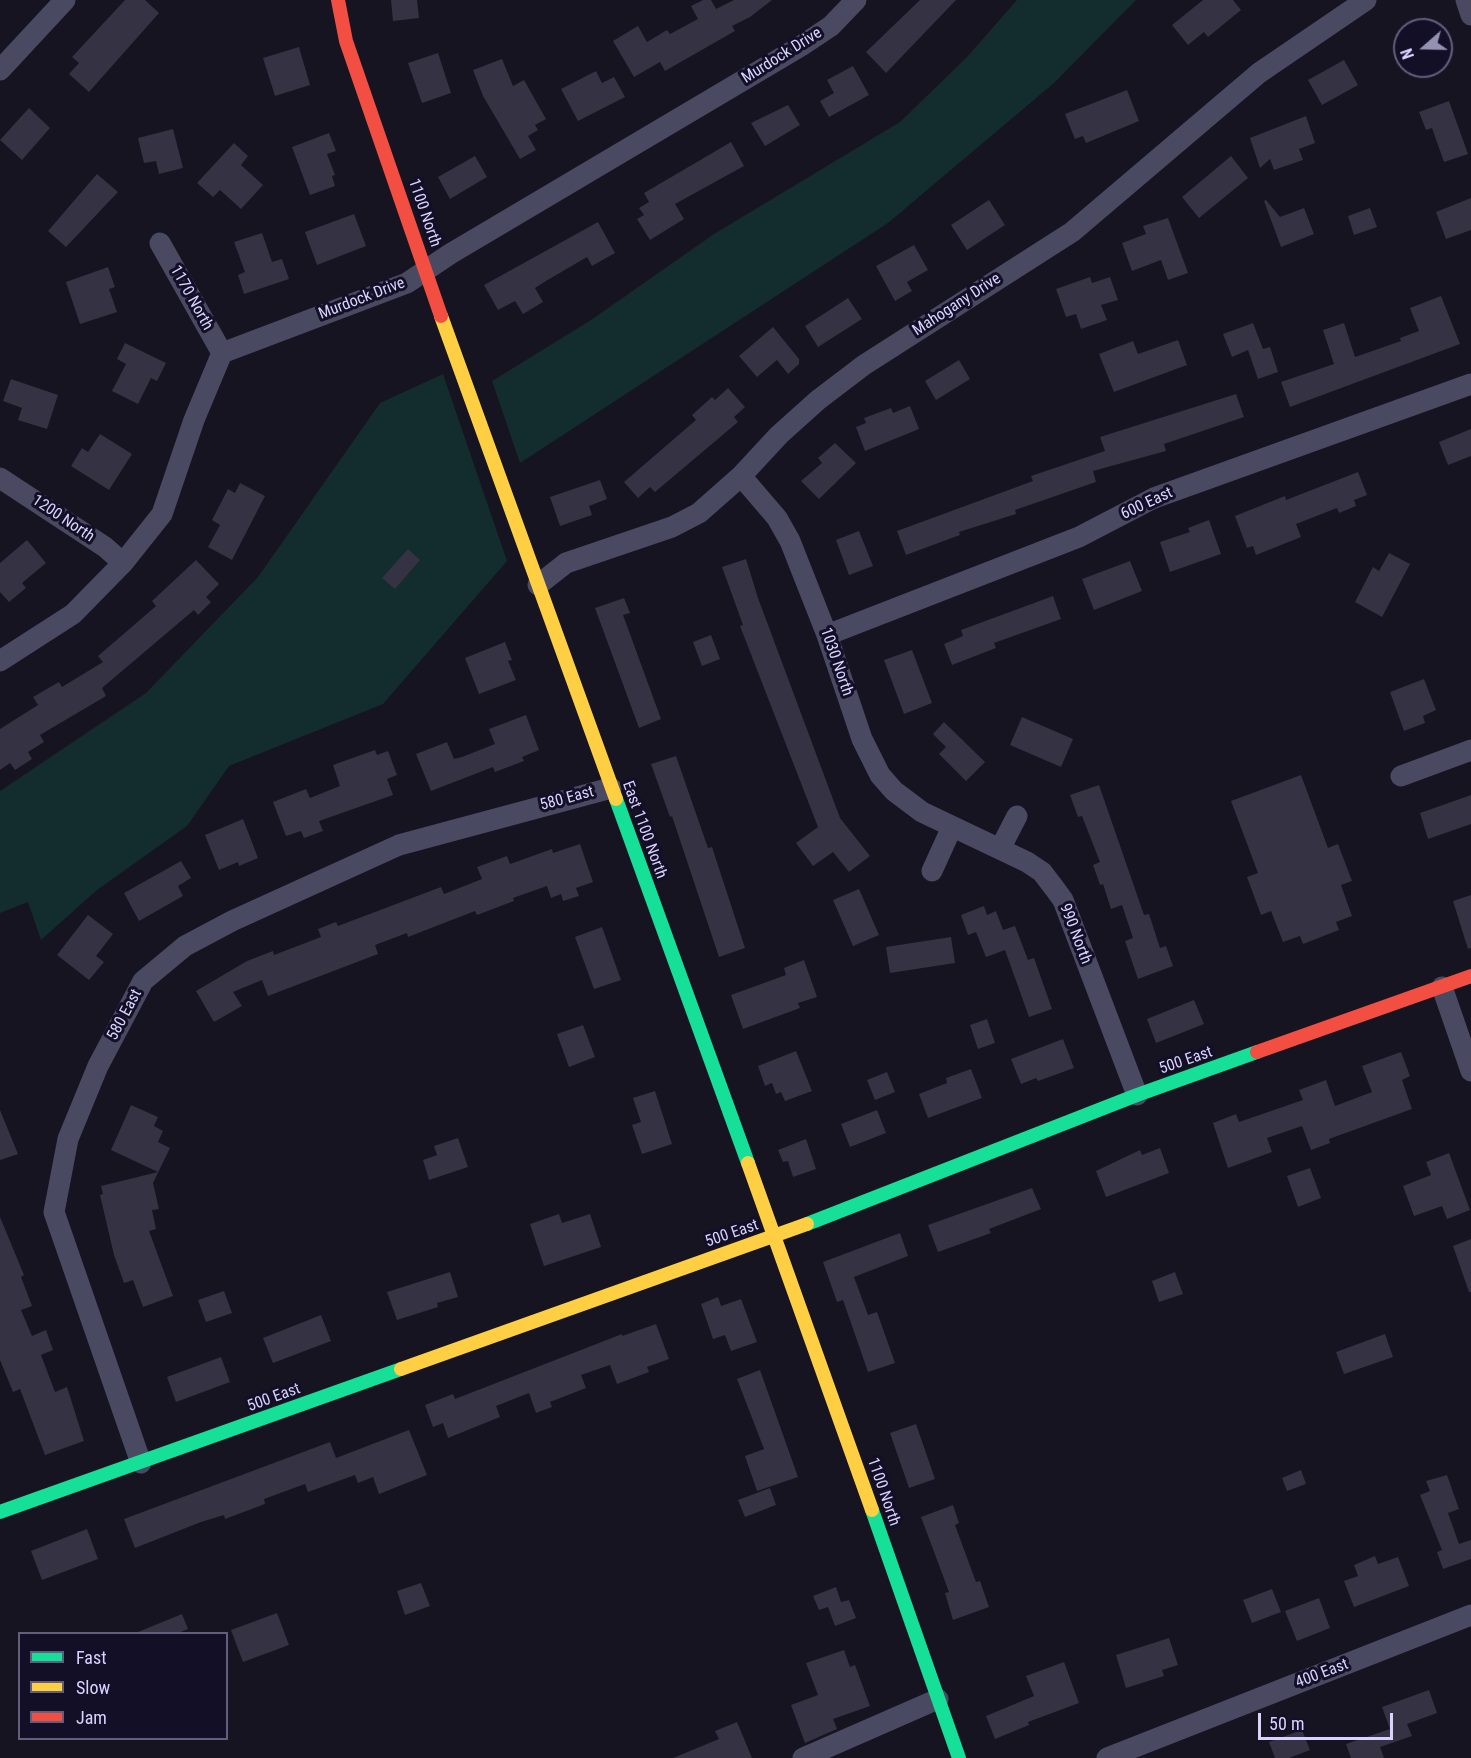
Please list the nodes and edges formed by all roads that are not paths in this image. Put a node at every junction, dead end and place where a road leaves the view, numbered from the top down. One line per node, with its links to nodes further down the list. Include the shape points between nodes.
1 (65, 0): 7 (street)
2 (338, 0): 9 (street, 1100 North, via 346,41)
3 (856, 0): 9 (street, Murdock Drive, via 831,26 801,46)
4 (1366, 0): 13 (street, Mahogany Drive, via 1259,73 1072,232 836,386 779,435)
5 (1466, 0): 6 (street)
6 (1471, 15)
7 (0, 70)
8 (160, 243): 10 (street, 1170 North)
9 (426, 270): 10 (street, Murdock Drive, via 407,283); 12 (street, 1100 North)
10 (222, 353): 15 (street, via 162,514)
11 (1471, 384): 17 (street, 600 East, via 1154,498 1057,546)
12 (484, 435): 16 (street, East 1100 North)
13 (741, 476): 16 (street, Mahogany Drive, via 699,513 566,563); 17 (street, 1030 North, via 777,518 790,541)
14 (0, 478): 15 (street, 1200 North)
15 (123, 563): 18 (street, via 73,614)
16 (538, 585): 21 (street, East 1100 North)
17 (827, 635): 23 (street, 1030 North, via 862,739 880,775 909,804)
18 (0, 662)
19 (1471, 750): 20 (street)
20 (1401, 776)
21 (611, 788): 30 (street, East 1100 North); 31 (street, 580 East, via 399,845 232,921 185,946 143,981 98,1066 68,1139 54,1212)
22 (1017, 816): 24 (street)
23 (952, 827): 24 (street, 990 North); 25 (street)
24 (1001, 848): 29 (street, 990 North, via 1042,872 1063,900)
25 (932, 871)
26 (1471, 976): 27 (street, 500 East)
27 (1442, 987): 28 (street); 29 (street, 500 East)
28 (1471, 1071)
29 (1137, 1095): 30 (street, 500 East)
30 (775, 1236): 31 (street, 500 East); 34 (street, 1100 North)
31 (141, 1463): 32 (street, 500 East)
32 (0, 1512)
33 (1471, 1615): 37 (street, 400 East)
34 (938, 1699): 35 (street); 36 (street, 1100 North)
35 (803, 1758)
36 (959, 1758)
37 (1107, 1758)

